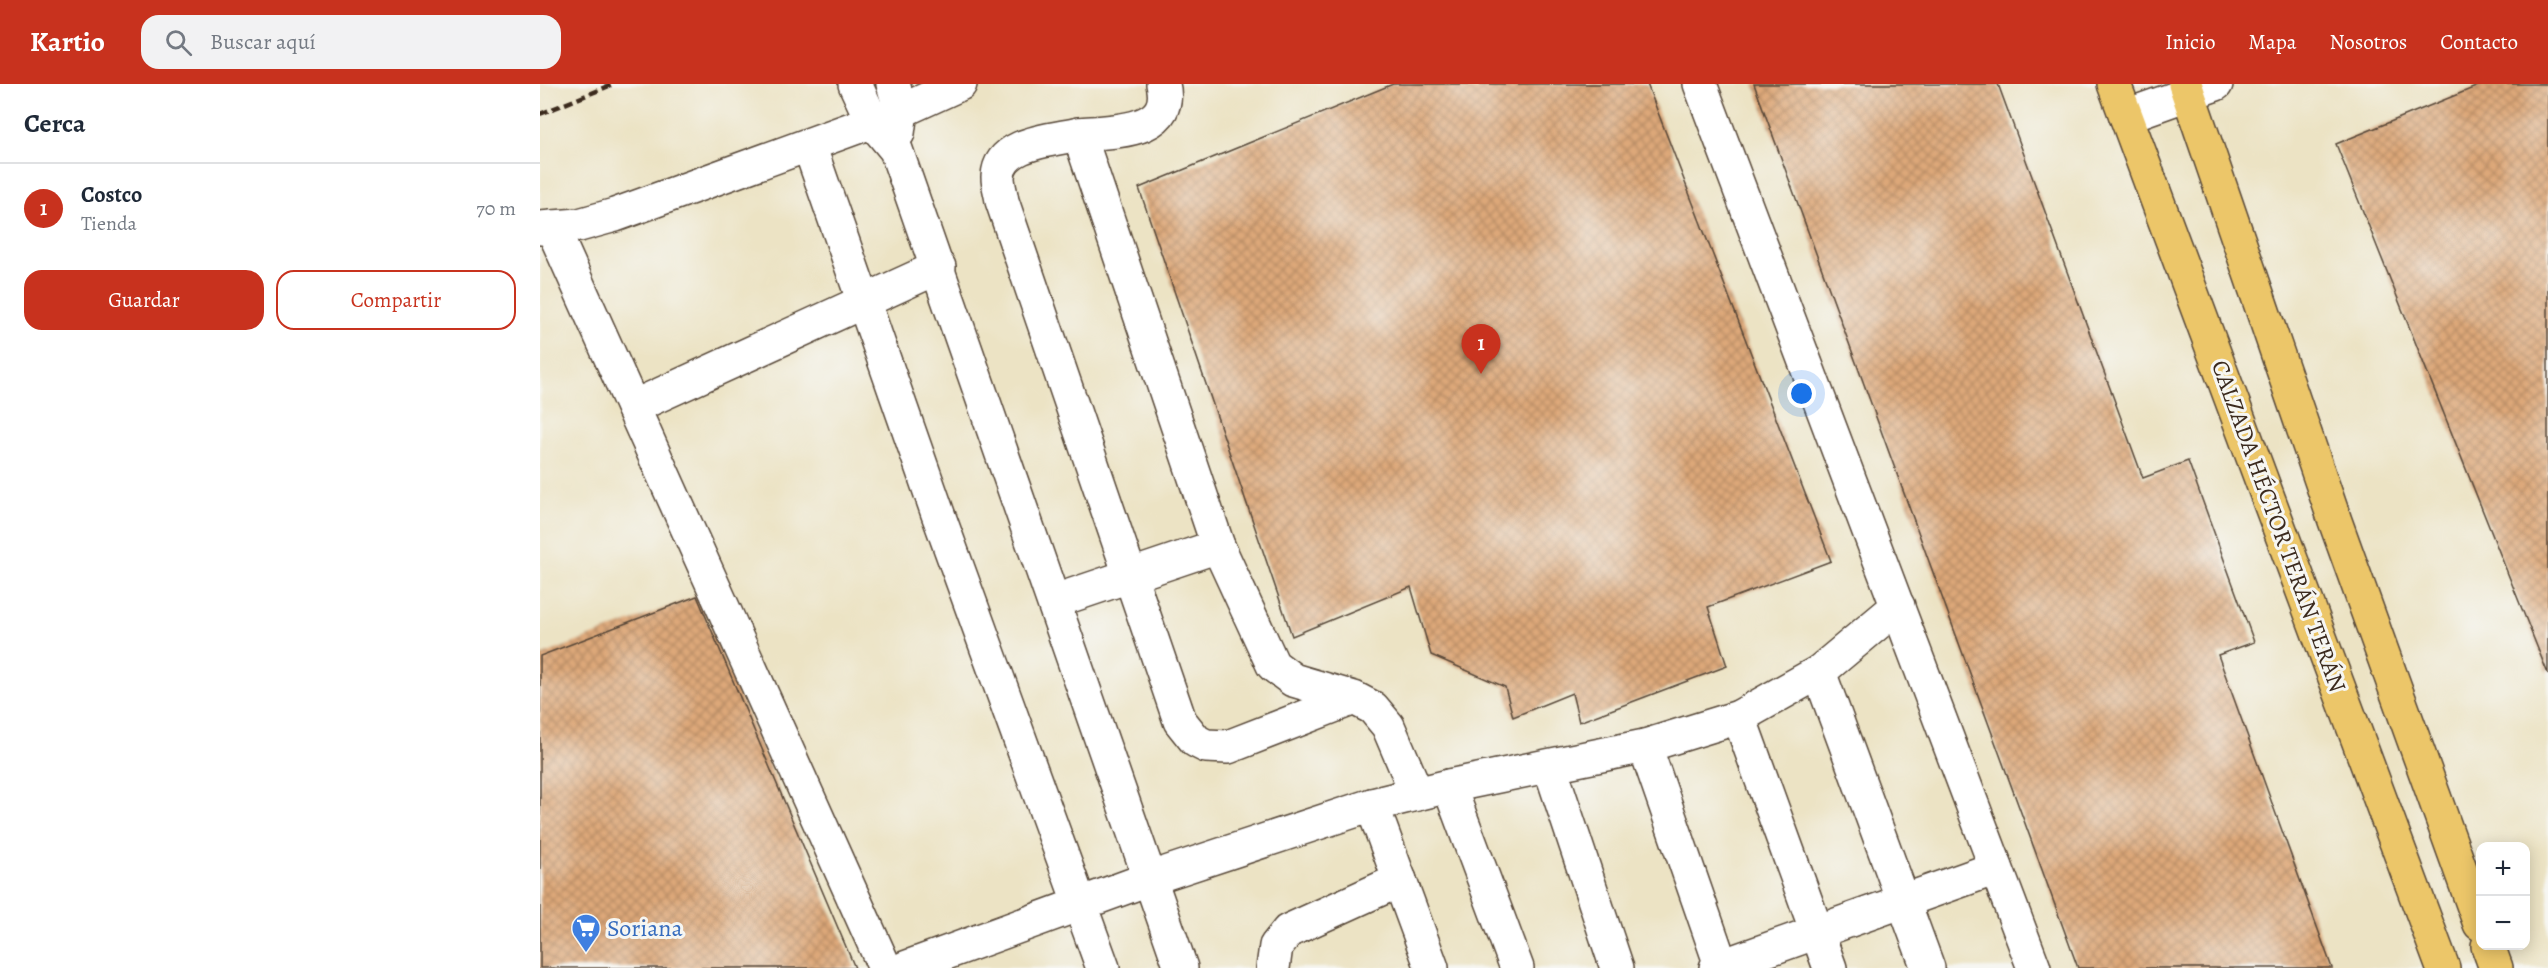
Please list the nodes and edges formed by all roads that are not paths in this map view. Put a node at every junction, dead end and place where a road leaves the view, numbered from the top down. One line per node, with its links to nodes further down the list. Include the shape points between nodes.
1 (855, 84): 7 (street)
2 (960, 84): 7 (street)
3 (1163, 84): 9 (street, via 1163,102 1156,119 1139,128)
4 (1700, 84): 18 (street)
5 (2114, 84): 8 (main road, CALZADA HÉCTOR TERÁN TERÁN)
6 (2196, 88): 8 (street); 32 (main road, via 2335,520)
7 (889, 105): 10 (street); 12 (street, via 896,150)
8 (2126, 116): 47 (main road, CALZADA HÉCTOR TERÁN TERÁN)
9 (1079, 134): 15 (street); 16 (street, via 1014,149 1002,161 998,176 1002,201)
10 (809, 145): 11 (street, via 615,214 579,225); 13 (street)
11 (546, 228): 14 (street)
12 (939, 267): 13 (street); 17 (street)
13 (865, 301): 14 (street); 31 (street)
14 (633, 406): 36 (street)
15 (1218, 546): 16 (street); 20 (street, via 1273,666 1293,680)
16 (1132, 576): 17 (street); 20 (street, via 1180,721 1196,741 1206,746 1228,747)
17 (1055, 602): 28 (street)
18 (1898, 606): 19 (street); 27 (street)
19 (1819, 672): 21 (street); 30 (street)
20 (1354, 698): 25 (street, via 1373,708 1388,726)
21 (1739, 717): 22 (street); 33 (street)
22 (1645, 746): 23 (street); 35 (street)
23 (1550, 767): 24 (street); 43 (street)
24 (1449, 786): 25 (street); 42 (street)
25 (1417, 794): 26 (street)
26 (1372, 805): 28 (street); 29 (street)
27 (1996, 868): 30 (street); 46 (street)
28 (1151, 878): 31 (street); 39 (street)
29 (1400, 880): 40 (street, via 1288,931 1276,946); 41 (street)
30 (1904, 901): 33 (street); 45 (street)
31 (1079, 906): 37 (street); 38 (street)
32 (2476, 910)
33 (1816, 932): 35 (street); 44 (street)
34 (2490, 950): 48 (main road)
35 (1720, 967)
36 (885, 968)
37 (904, 968)
38 (1103, 968)
39 (1181, 968)
40 (1273, 968)
41 (1432, 968)
42 (1517, 968)
43 (1617, 968)
44 (1830, 968)
45 (1928, 968)
46 (2034, 968)
47 (2443, 968)
48 (2496, 968)

